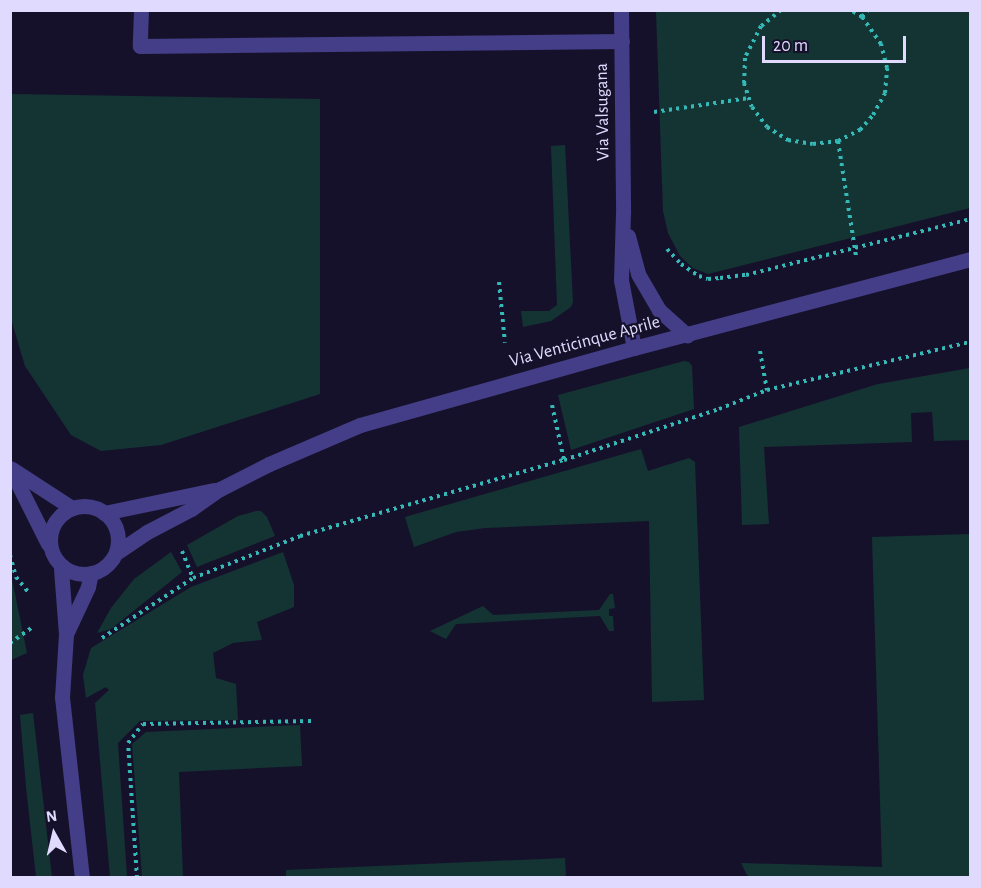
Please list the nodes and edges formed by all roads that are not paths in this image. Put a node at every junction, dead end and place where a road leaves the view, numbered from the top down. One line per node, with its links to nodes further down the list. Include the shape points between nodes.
1 (141, 10): 3 (street, via 140,46)
2 (621, 10): 3 (street, Via Valsugana)
3 (622, 41): 4 (street, Via Valsugana)
4 (623, 213): 6 (street, Via Valsugana, via 638,274 659,310); 7 (street, Via Valsugana, via 621,280)
5 (970, 259): 6 (street, Via Venticinque Aprile)
6 (687, 335): 7 (street, Via Venticinque Aprile)
7 (634, 348): 9 (street, Via Venticinque Aprile, via 360,425)
8 (11, 468): 10 (street); 12 (street)
9 (220, 489): 11 (street, Via Venticinque Aprile); 13 (street, Via Venticinque Aprile)
10 (72, 508): 11 (street, via 92,507); 12 (street, via 55,521 49,541)
11 (104, 513): 13 (street, via 117,533)
12 (51, 552): 14 (street)
13 (116, 553): 15 (street, via 103,568)
14 (61, 569): 15 (street); 16 (street)
15 (91, 573): 16 (street)
16 (66, 634): 17 (street, via 62,697)
17 (82, 878)

